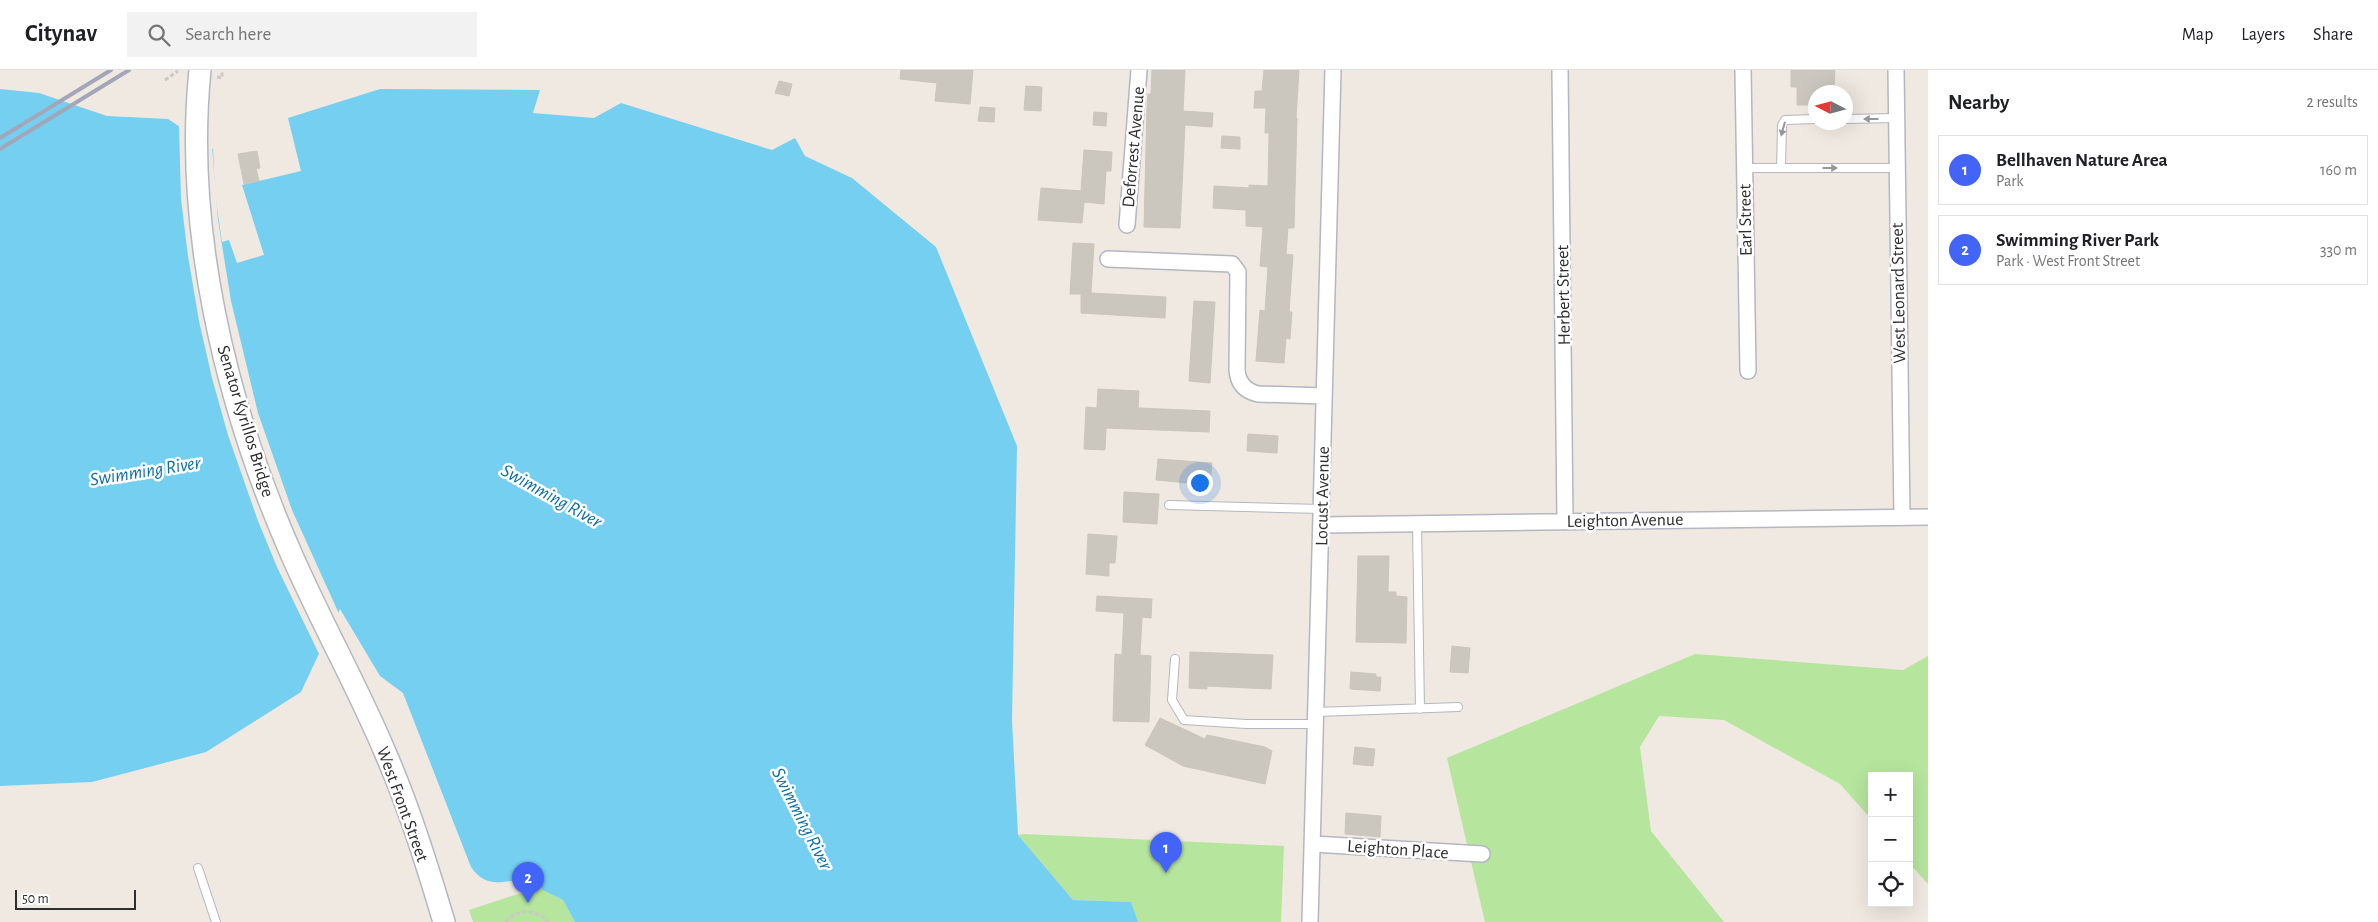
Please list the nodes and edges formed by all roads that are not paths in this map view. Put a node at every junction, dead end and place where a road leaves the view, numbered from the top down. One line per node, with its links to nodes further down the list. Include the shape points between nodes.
1 (200, 70): 25 (main road, Senator Kyrillos Bridge, via 196,136 199,200 206,258 233,390 258,470 286,543)
2 (1139, 70): 13 (street, Deforrest Avenue)
3 (1333, 70): 16 (street, Locust Avenue)
4 (1560, 70): 21 (street, Herbert Street)
5 (1743, 70): 10 (street, Earl Street)
6 (1896, 70): 7 (street, West Leonard Street)
7 (1897, 118): 9 (lane, one-way to 9); 12 (street, West Leonard Street)
8 (1808, 119): 11 (lane, one-way to 11, via 1785,120 1782,125)
9 (1853, 119)
10 (1744, 168): 11 (lane); 15 (street, Earl Street)
11 (1781, 168): 12 (lane, one-way to 12)
12 (1897, 168): 19 (street, West Leonard Street)
13 (1127, 224)
14 (1108, 259): 16 (street, via 1232,264 1238,272 1237,370 1242,385 1258,394)
15 (1748, 371)
16 (1324, 396): 18 (street, Locust Avenue)
17 (1169, 505): 18 (lane)
18 (1322, 509): 23 (street, Locust Avenue)
19 (1902, 517): 20 (street, Leighton Avenue); 21 (street, Leighton Avenue)
20 (1928, 517)
21 (1565, 520): 22 (street, Leighton Avenue)
22 (1417, 524): 23 (street, Leighton Avenue); 27 (lane)
23 (1322, 525): 28 (street, Locust Avenue)
24 (1175, 659): 28 (lane, via 1172,700 1184,720 1246,724)
25 (356, 688): 33 (main road, West Front Street, via 396,779)
26 (1458, 707): 27 (lane)
27 (1420, 708): 28 (lane)
28 (1317, 718): 29 (street, Locust Avenue)
29 (1313, 844): 30 (street, Leighton Place); 34 (street, Locust Avenue)
30 (1482, 854)
31 (198, 868): 32 (lane)
32 (216, 922)
33 (444, 922)
34 (1310, 922)

